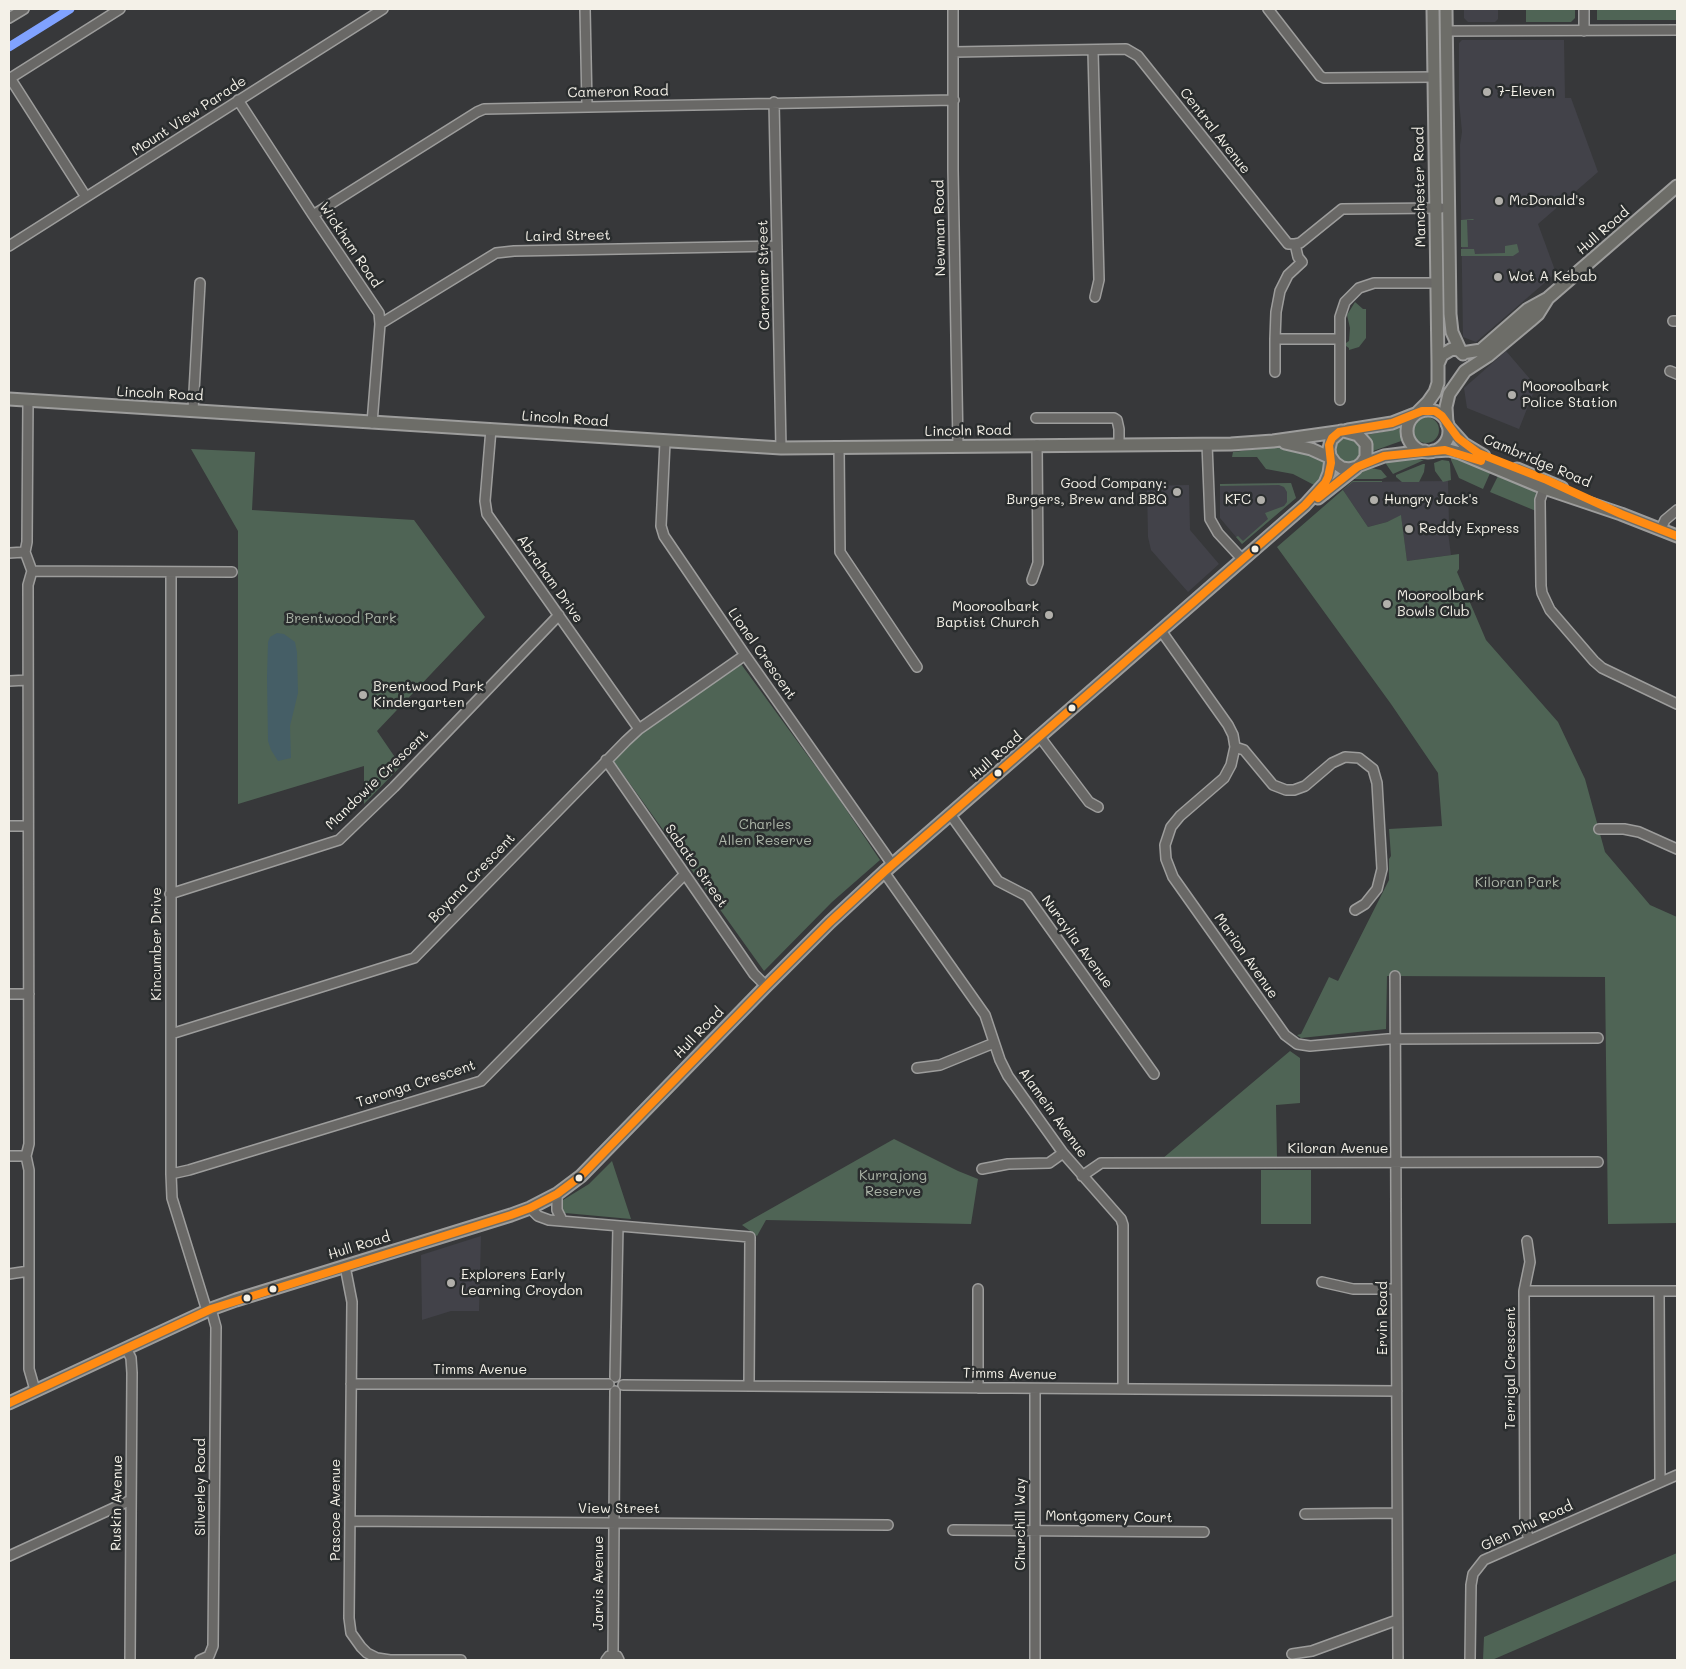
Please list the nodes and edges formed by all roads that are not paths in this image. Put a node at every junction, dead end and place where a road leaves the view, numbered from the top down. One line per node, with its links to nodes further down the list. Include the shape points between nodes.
1 (24, 9): 10 (street)
2 (120, 9): 18 (street)
3 (383, 9): 19 (street, Mount View Parade)
4 (585, 9): 22 (street)
5 (953, 9): 16 (street, Newman Road)
6 (1268, 9): 17 (street, via 1324,78)
7 (1433, 9): 12 (main road, Manchester Road)
8 (1446, 9): 13 (main road, Manchester Road)
9 (1584, 9): 14 (street)
10 (9, 18)
11 (1677, 30): 14 (street)
12 (1434, 31): 13 (main road); 17 (main road, Manchester Road)
13 (1446, 31): 14 (street); 26 (main road, Manchester Road)
14 (1584, 31)
15 (1093, 51): 16 (street, Central Avenue); 28 (street, Central Avenue, via 1126,49 1138,56 1285,241); 33 (street, via 1099,280)
16 (953, 52): 20 (street, Newman Road)
17 (1434, 77): 25 (main road, Manchester Road)
18 (10, 78): 24 (street)
19 (238, 100): 24 (street, Mount View Parade); 27 (street, Wickham Road)
20 (954, 100): 21 (street, Cameron Road); 57 (street, Newman Road)
21 (774, 102): 22 (street, Cameron Road); 30 (street, Caromar Street)
22 (587, 106): 27 (street, Cameron Road, via 493,108 477,112)
23 (1677, 186): 37 (main road, Hull Road, via 1548,298 1538,314)
24 (86, 197): 29 (street, Mount View Parade)
25 (1435, 208): 26 (street); 28 (street, via 1342,209); 32 (main road, Manchester Road)
26 (1448, 208): 38 (main road, Manchester Road, via 1450,324)
27 (313, 215): 34 (street, Wickham Road, via 379,312)
28 (1295, 244): 35 (street, via 1302,262 1288,275 1280,290)
29 (9, 246)
30 (777, 246): 34 (street, Laird Street, via 496,253); 58 (street, Caromar Street)
31 (200, 283): 45 (street)
32 (1437, 283): 36 (street, via 1374,283 1358,288 1345,302 1340,317); 39 (main road, Manchester Road)
33 (1094, 297)
34 (380, 324): 48 (street, Wickham Road)
35 (1275, 339): 36 (street); 40 (street)
36 (1339, 339): 44 (street)
37 (1492, 347): 38 (main road, Hull Road); 41 (main road, Hull Road)
38 (1462, 352): 39 (main road, Hull Road, via 1447,350); 41 (main road, via 1467,361)
39 (1438, 365): 41 (main road, via 1446,376 1454,377); 46 (main road, via 1435,392)
40 (1275, 372)
41 (1464, 372): 49 (main road, Hull Road, via 1449,394)
42 (9, 399): 43 (main road, Lincoln Road)
43 (28, 400): 45 (main road, Lincoln Road); 69 (street)
44 (1340, 400)
45 (193, 410): 48 (main road, Lincoln Road)
46 (1416, 413): 49 (main road, via 1434,411); 51 (main road, via 1392,423); 60 (main road, via 1408,425 1408,438 1417,448)
47 (1036, 418): 56 (street, via 1114,418 1119,429)
48 (372, 422): 50 (main road, Lincoln Road)
49 (1447, 425): 60 (main road, via 1445,441); 62 (main road, Cambridge Road, via 1470,449)
50 (490, 429): 53 (main road, Lincoln Road); 76 (street, Abraham Drive, via 487,514)
51 (1342, 431): 52 (main road, Lincoln Road); 61 (main road, via 1330,442); 63 (main road, via 1358,435 1366,444 1366,457)
52 (1273, 441): 54 (main road, Lincoln Road); 61 (main road, Lincoln Road, via 1302,446)
53 (665, 442): 58 (main road, Lincoln Road); 78 (street, Lionel Crescent, via 661,526 664,536)
54 (1207, 444): 56 (main road, Lincoln Road); 71 (street, via 1210,520)
55 (1036, 445): 56 (main road, Lincoln Road); 57 (main road, Lincoln Road); 75 (street, via 1038,563)
56 (1119, 445)
57 (958, 446): 59 (main road, Lincoln Road)
58 (781, 448): 59 (main road, Lincoln Road)
59 (839, 448): 79 (street, via 840,552)
60 (1430, 451): 62 (main road, Cambridge Road, via 1453,451); 63 (main road, Hull Road, via 1384,456)
61 (1331, 458): 63 (main road, via 1342,468); 65 (main road, Hull Road, via 1330,473 1325,483)
62 (1498, 465): 64 (main road, Cambridge Road)
63 (1358, 466): 65 (main road, Hull Road, via 1323,496)
64 (1545, 484): 67 (main road, Cambridge Road); 82 (street, via 1540,500 1541,586 1550,610 1602,668)
65 (1305, 505): 71 (main road, Hull Road)
66 (1677, 510): 67 (street)
67 (1660, 529): 68 (main road, Cambridge Road)
68 (1677, 536)
69 (26, 552): 70 (street); 72 (street)
70 (9, 553)
71 (1243, 560): 77 (main road, Hull Road)
72 (32, 571): 73 (street); 80 (street, via 28,584)
73 (171, 572): 74 (street); 95 (street, Kincumber Drive)
74 (232, 572)
75 (1032, 580)
76 (559, 615): 83 (street, Abraham Drive); 95 (street, Mandowie Crescent, via 340,840)
77 (1162, 632): 84 (main road, Hull Road); 85 (street, via 1228,725)
78 (745, 655): 83 (street, Boyana Crescent); 93 (street, Lionel Crescent)
79 (917, 667)
80 (28, 680): 81 (street); 90 (street)
81 (9, 681)
82 (1677, 704)
83 (639, 729): 86 (street, Boyana Crescent)
84 (1040, 737): 87 (street, via 1089,802); 88 (main road, Hull Road)
85 (1235, 747): 96 (street, via 1244,750 1273,785 1286,790 1305,786 1332,763 1345,757 1359,758 1373,769 1378,783 1382,869 1377,889 1365,904); 103 (street, Marion Avenue, via 1224,778 1171,827 1165,845 1166,860 1173,877 1285,1035 1297,1044 1310,1046)
86 (606, 760): 94 (street, Sabato Street); 101 (street, Boyana Crescent, via 414,958)
87 (1098, 807)
88 (950, 814): 93 (main road, Hull Road); 106 (street, Nuraylia Avenue, via 998,882 1027,896)
89 (9, 826): 90 (street)
90 (28, 826): 100 (street)
91 (1599, 829): 92 (street, via 1639,832)
92 (1677, 849)
93 (888, 868): 98 (main road, Hull Road); 104 (street, Alamein Avenue, via 984,1015)
94 (684, 874): 98 (street, Sabato Street, via 754,974); 113 (street, Taronga Crescent, via 481,1081)
95 (170, 894): 101 (street, Kincumber Drive)
96 (1355, 910)
97 (1396, 976): 103 (street, Ervin Road)
98 (766, 986): 115 (main road, Hull Road, via 581,1176)
99 (9, 994): 100 (street)
100 (29, 994): 109 (street, via 29,1144)
101 (171, 1034): 113 (street, Kincumber Drive)
102 (1598, 1038): 103 (street, Marion Avenue)
103 (1396, 1039): 111 (street, Ervin Road)
104 (994, 1043): 105 (street, via 940,1065); 107 (street, Alamein Avenue, via 1008,1076)
105 (917, 1068)
106 (1154, 1074)
107 (1063, 1152): 112 (street, via 1049,1163 1008,1164); 114 (street, Alamein Avenue)
108 (9, 1156): 109 (street)
109 (26, 1156): 121 (street, via 29,1170)
110 (1598, 1162): 111 (street, Kiloran Avenue)
111 (1396, 1163): 114 (street, Kiloran Avenue, via 1101,1163); 124 (street, Ervin Road)
112 (982, 1170)
113 (171, 1174): 129 (street, Kincumber Drive, via 172,1198)
114 (1082, 1176): 136 (street, Alamein Avenue, via 1122,1225)
115 (557, 1194): 116 (main road, Hull Road); 117 (street)
116 (530, 1208): 117 (street, via 538,1216); 120 (main road, Hull Road)
117 (562, 1220): 118 (street)
118 (618, 1226): 132 (street, Jarvis Avenue); 133 (street, via 750,1237)
119 (1527, 1241): 126 (street, via 1530,1262)
120 (345, 1266): 129 (main road, Hull Road); 131 (street, Pascoe Avenue, via 352,1302)
121 (29, 1271): 122 (street); 137 (street, via 30,1369)
122 (9, 1274)
123 (1322, 1282): 124 (street, via 1353,1289)
124 (1396, 1289): 138 (street, Ervin Road)
125 (978, 1290): 134 (street)
126 (1524, 1291): 127 (street, Terrigal Crescent); 151 (street, Terrigal Crescent, via 1526,1528)
127 (1659, 1291): 128 (street, Terrigal Crescent); 141 (street)
128 (1677, 1291)
129 (209, 1310): 130 (main road, Hull Road); 157 (street, Silverley Road, via 216,1326 213,1646 209,1656)
130 (126, 1348): 137 (main road, Hull Road); 142 (street, Ruskin Avenue, via 132,1364)
131 (351, 1384): 132 (street, Timms Avenue); 145 (street, Pascoe Avenue)
132 (613, 1384): 133 (street, Timms Avenue, via 620,1378 623,1384); 146 (street, Jarvis Avenue)
133 (749, 1385): 134 (street, Timms Avenue)
134 (978, 1388): 135 (street, Timms Avenue)
135 (1035, 1389): 136 (street, Timms Avenue); 149 (street, Churchill Way)
136 (1123, 1389): 138 (street, Timms Avenue)
137 (35, 1390): 139 (main road, Hull Road)
138 (1397, 1391): 143 (street, Ervin Road)
139 (9, 1403)
140 (1677, 1475): 141 (street, Glen Dhu Road)
141 (1660, 1482): 151 (street, Glen Dhu Road)
142 (131, 1500): 152 (street); 156 (street, Ruskin Avenue)
143 (1397, 1513): 144 (street); 153 (street, Ervin Road)
144 (1305, 1514)
145 (350, 1522): 146 (street, View Street); 158 (street, Pascoe Avenue, via 350,1625 361,1648 383,1659)
146 (614, 1523): 147 (street, View Street); 155 (street, Jarvis Avenue)
147 (888, 1525)
148 (953, 1530): 149 (street, Montgomery Court)
149 (1034, 1530): 150 (street, Montgomery Court); 159 (street, Churchill Way)
150 (1204, 1532)
151 (1529, 1539): 161 (street, Glen Dhu Road, via 1489,1556 1473,1574)
152 (9, 1556)
153 (1397, 1620): 154 (street, via 1312,1651); 160 (street, Ervin Road)
154 (1292, 1654)
155 (613, 1658)
156 (130, 1660)
157 (200, 1660)
158 (461, 1660)
159 (1035, 1660)
160 (1398, 1660)
161 (1470, 1660)

